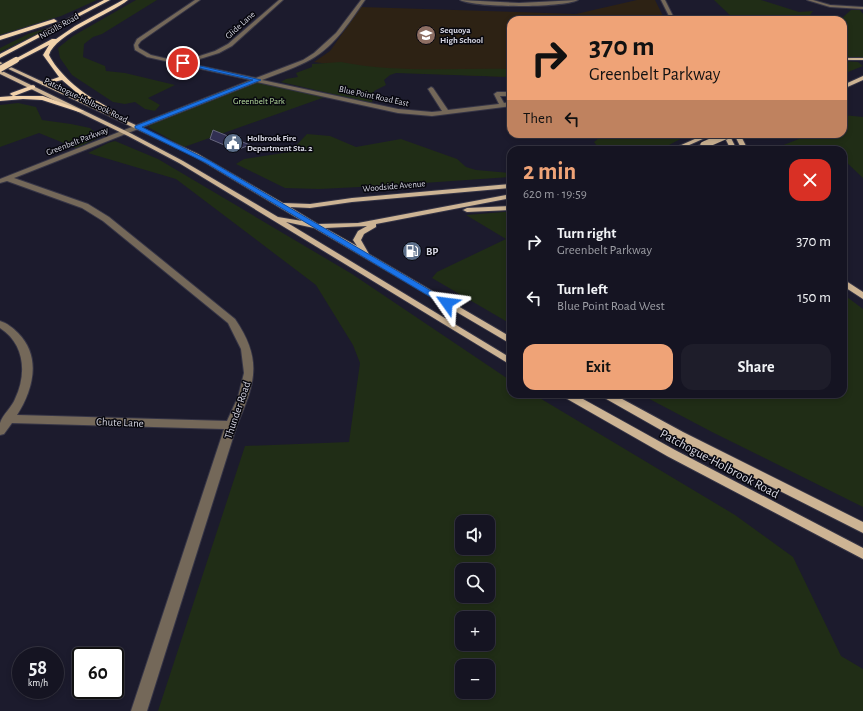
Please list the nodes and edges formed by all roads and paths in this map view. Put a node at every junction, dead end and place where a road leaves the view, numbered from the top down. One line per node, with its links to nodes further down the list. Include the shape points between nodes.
1 (107, 0): 14 (highway, via 64,18); 15 (highway, Nicolls Road)
2 (126, 0): 13 (highway, Nicolls Road)
3 (198, 0): 19 (street, Blue Point Road East, via 136,44 137,49 149,56)
4 (281, 0): 19 (street, Glide Lane, via 230,45)
5 (363, 0): 23 (street, Greenbelt Parkway, via 335,39 320,52 294,66)
6 (462, 0): 10 (street)
7 (576, 0): 10 (street, via 557,3)
8 (663, 0): 12 (street)
9 (809, 0): 11 (street, via 830,6)
10 (519, 2)
11 (863, 8)
12 (671, 16)
13 (84, 23): 20 (highway, Nicolls Road, bridge); 21 (highway, via 55,42 46,52 47,58)
14 (1, 37)
15 (2, 56)
16 (847, 59): 17 (main road)
17 (863, 59)
18 (0, 63): 24 (main road, Patchogue-Holbrook Road)
19 (183, 63): 23 (street, Blue Point Road East)
20 (0, 70): 26 (main road, Patchogue-Holbrook Road)
21 (64, 77): 24 (highway); 34 (highway, via 79,92)
22 (863, 78): 25 (main road)
23 (258, 80): 33 (street, Blue Point Road East, via 398,111 423,114); 35 (street, Greenbelt Parkway)
24 (44, 84): 26 (main road); 34 (main road, Patchogue-Holbrook Road)
25 (847, 85)
26 (33, 87): 29 (highway); 32 (main road, Patchogue-Holbrook Road)
27 (431, 89): 33 (street)
28 (507, 94): 31 (street, via 497,94)
29 (0, 98): 32 (highway, via 43,98)
30 (507, 104): 31 (street, Blue Point Road East)
31 (502, 105): 33 (street, Blue Point Road East)
32 (82, 111): 36 (main road, Patchogue-Holbrook Road)
33 (446, 112)
34 (114, 116): 35 (main road, Patchogue-Holbrook Road)
35 (137, 127): 36 (street, Greenbelt Parkway); 44 (main road, Patchogue-Holbrook Road, via 196,155)
36 (124, 132): 41 (street, Greenbelt Parkway); 46 (main road, Patchogue-Holbrook Road, via 181,162)
37 (701, 138): 39 (main road)
38 (721, 138): 40 (main road, bridge)
39 (682, 146)
40 (702, 146)
41 (4, 179): 59 (street, Thunder Road, via 96,212 232,321 243,338 248,352 249,367 244,394)
42 (507, 186): 44 (main road, Woodside Avenue, via 364,198 310,206)
43 (507, 197): 47 (main road)
44 (279, 204): 49 (main road, Patchogue-Holbrook Road)
45 (507, 208): 47 (main road)
46 (272, 217): 49 (main road); 55 (main road, Patchogue-Holbrook Road)
47 (403, 217): 48 (main road)
48 (378, 222): 49 (main road, via 345,227); 50 (main road, via 365,230 357,240)
49 (317, 226): 50 (main road, Patchogue-Holbrook Road)
50 (366, 255): 54 (main road, Patchogue-Holbrook Road)
51 (847, 285): 52 (main road)
52 (863, 296)
53 (0, 324): 58 (street, via 8,328 19,340 28,364 27,381 21,399)
54 (507, 339)
55 (507, 360)
56 (573, 398): 62 (main road, Patchogue-Holbrook Road, via 671,453)
57 (612, 398): 61 (main road, Patchogue-Holbrook Road, via 679,435)
58 (8, 419): 59 (street, Chute Lane); 60 (street)
59 (231, 425): 63 (street, Thunder Road)
60 (0, 431)
61 (863, 528)
62 (863, 554)
63 (139, 711)

